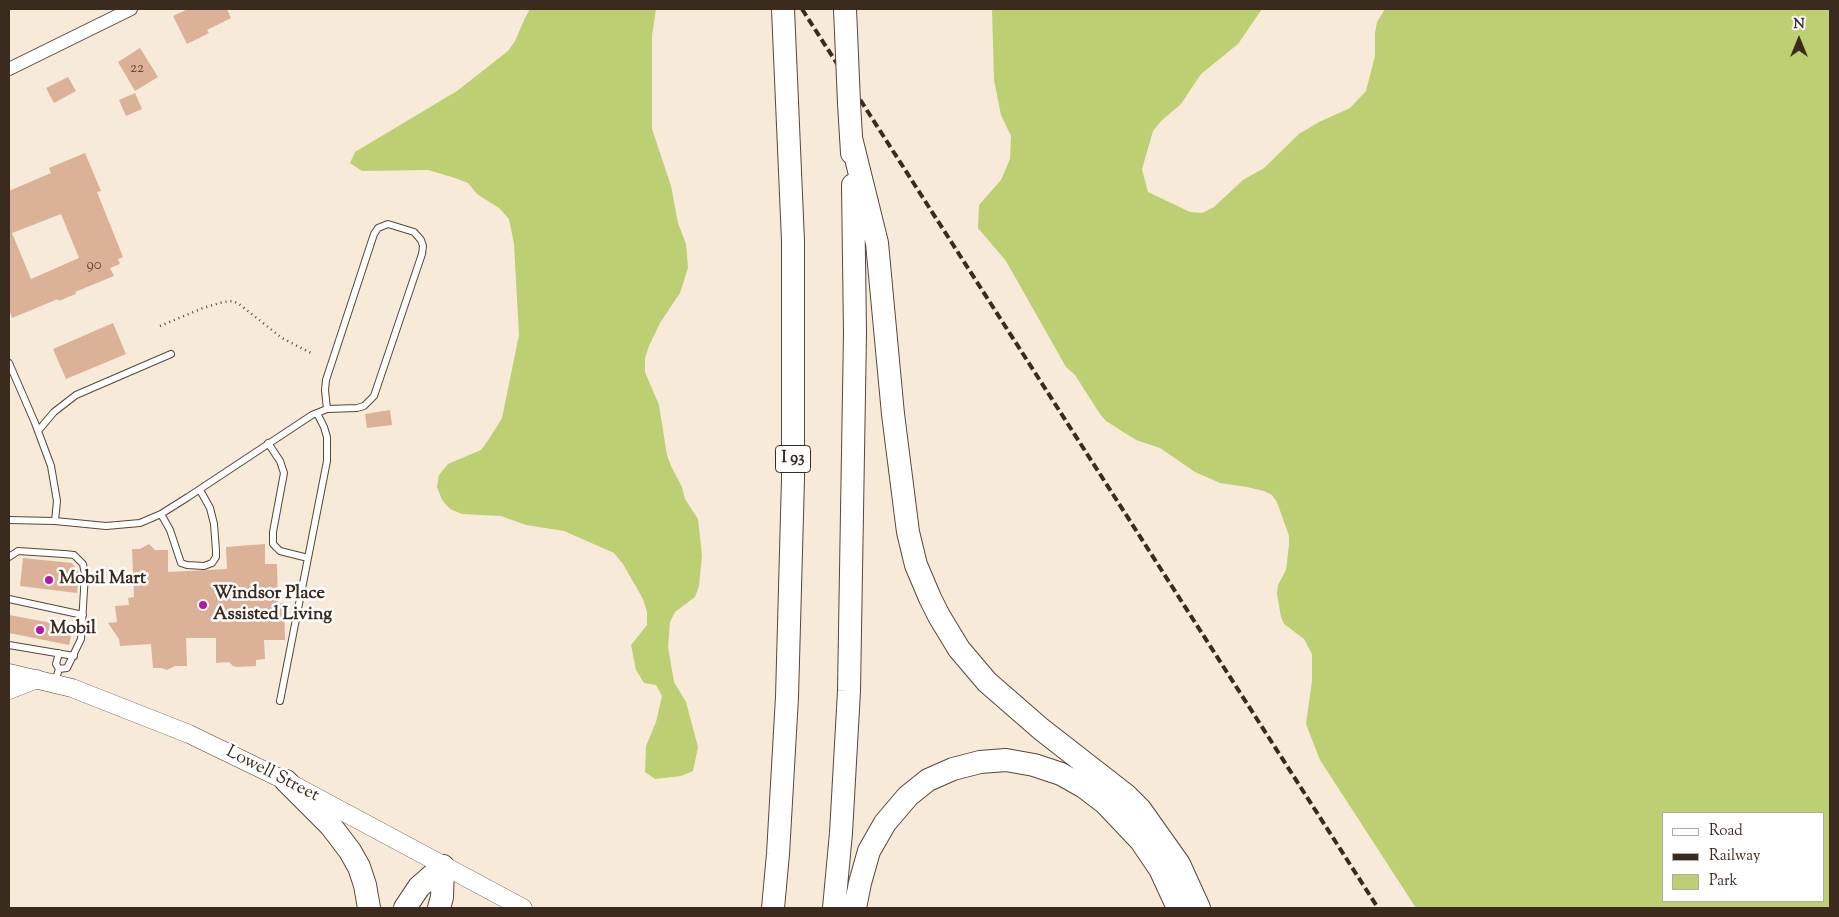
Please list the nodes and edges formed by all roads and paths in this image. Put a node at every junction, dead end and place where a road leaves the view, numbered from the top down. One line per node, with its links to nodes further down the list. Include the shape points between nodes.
1 (131, 9): 4 (street)
2 (783, 9): 36 (highway, I 93, via 793,241 793,470 787,697)
3 (845, 9): 5 (highway, bridge)
4 (9, 69)
5 (851, 138): 37 (highway, via 855,333 849,681); 40 (highway, via 877,243 908,532 916,565 938,616 959,649 987,682 1140,809 1179,864)
6 (160, 326): 7 (path, via 203,308 233,301 287,342)
7 (311, 353)
8 (171, 354): 12 (lane, via 76,395 54,412)
9 (9, 363): 12 (lane)
10 (328, 409): 10 (lane, via 361,407 374,396 423,250 420,237 411,230 388,224 378,228 374,234 326,380); 11 (lane)
11 (317, 413): 13 (lane); 19 (lane, via 328,446)
12 (38, 431): 17 (lane, via 55,479)
13 (268, 443): 14 (lane); 19 (lane, via 284,473 273,544 280,551)
14 (200, 490): 15 (lane); 15 (lane, via 210,508 215,529 216,554 212,563 204,566 181,563)
15 (161, 514): 17 (lane, via 130,525 106,526)
16 (9, 520): 17 (lane)
17 (55, 520)
18 (9, 556): 21 (lane, via 18,551 80,559 85,574)
19 (308, 558): 29 (lane)
20 (9, 599): 21 (lane)
21 (83, 614): 24 (lane, via 81,639)
22 (9, 645): 23 (lane)
23 (58, 653): 24 (lane); 26 (lane)
24 (74, 656): 26 (lane)
25 (9, 673): 27 (main road, Lowell Street)
26 (57, 676): 27 (main road, Lowell Street); 30 (main road, Lowell Street)
27 (37, 679): 28 (main road)
28 (9, 690)
29 (280, 701)
30 (286, 781): 31 (main road, Lowell Street); 32 (highway, via 331,826 350,851 362,876)
31 (444, 866): 33 (highway, via 419,887); 34 (highway); 35 (main road, Lowell Street)
32 (369, 908)
33 (405, 908)
34 (439, 908)
35 (523, 908)
36 (772, 908)
37 (834, 908)
38 (855, 908): 39 (highway, via 869,851 885,823 908,796 928,780 953,769 1006,760 1061,774 1105,803 1146,848)
39 (1178, 908)
40 (1199, 908)

